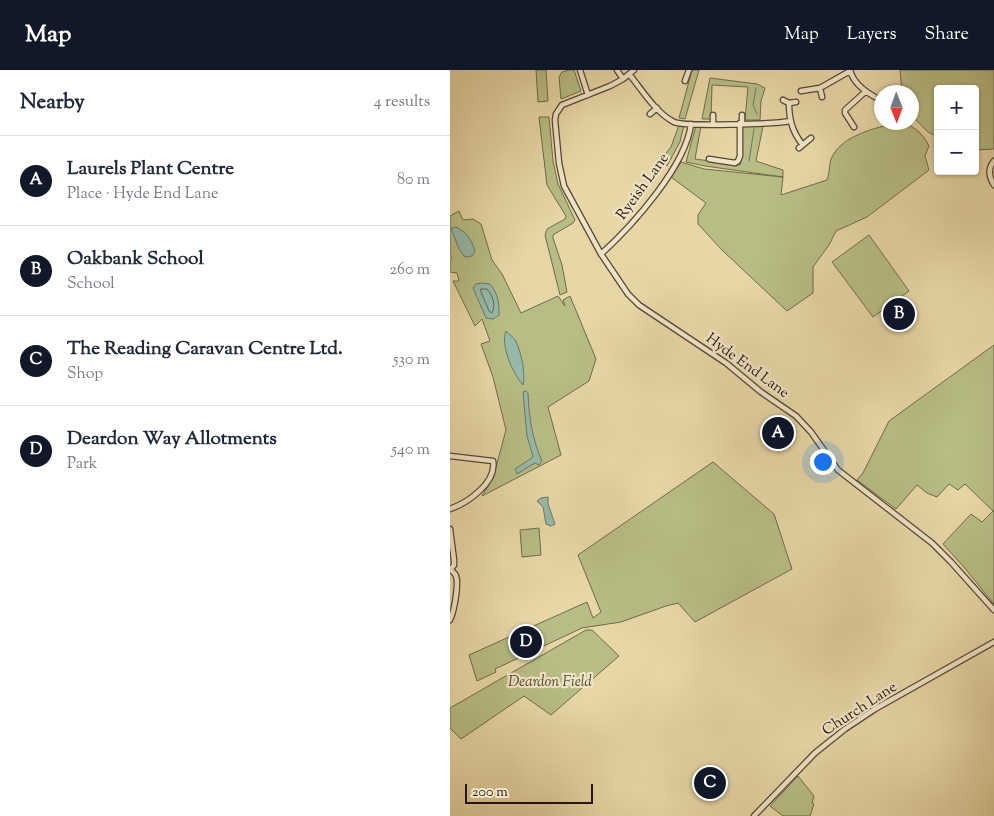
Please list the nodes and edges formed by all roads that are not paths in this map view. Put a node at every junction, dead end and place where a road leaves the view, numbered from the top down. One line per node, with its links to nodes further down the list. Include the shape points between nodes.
1 (580, 70): 12 (street)
2 (617, 70): 7 (street)
3 (634, 70): 6 (street)
4 (689, 70): 8 (street)
5 (850, 70): 9 (street); 11 (street)
6 (629, 74): 7 (street); 18 (street)
7 (623, 79): 12 (street, via 599,94)
8 (685, 81)
9 (820, 88): 10 (street); 13 (street)
10 (801, 91)
11 (865, 92): 14 (street); 27 (street, via 847,107 845,113 847,121)
12 (588, 95): 35 (street, Hyde End Lane, via 562,105 556,114 557,147 568,193)
13 (822, 96)
14 (874, 96)
15 (783, 100): 17 (street)
16 (796, 102): 17 (street)
17 (789, 103): 22 (street)
18 (657, 108): 19 (street); 25 (street, via 676,123)
19 (650, 114)
20 (713, 115): 23 (street)
21 (742, 115): 24 (street)
22 (790, 121): 26 (street); 29 (street, via 801,146)
23 (713, 123): 24 (street); 25 (street)
24 (741, 123): 26 (street); 32 (street, via 738,161)
25 (691, 124): 35 (street, Ryeish Lane, via 681,152 661,186)
26 (764, 124): 28 (street)
27 (854, 126)
28 (764, 131)
29 (811, 138)
30 (722, 153): 32 (street)
31 (709, 159): 32 (street)
32 (721, 160)
33 (994, 162): 34 (street, via 989,172)
34 (994, 185)
35 (602, 254): 40 (street, Hyde End Lane, via 623,288 639,305 726,363 796,416 838,470 932,543)
36 (450, 456): 37 (street, via 494,463 482,489 467,501)
37 (450, 508)
38 (450, 529): 39 (street, via 454,565)
39 (450, 570): 41 (street, via 457,580)
40 (994, 610)
41 (450, 620)
42 (994, 642): 43 (street, Church Lane, via 845,729 815,753)
43 (754, 816)

